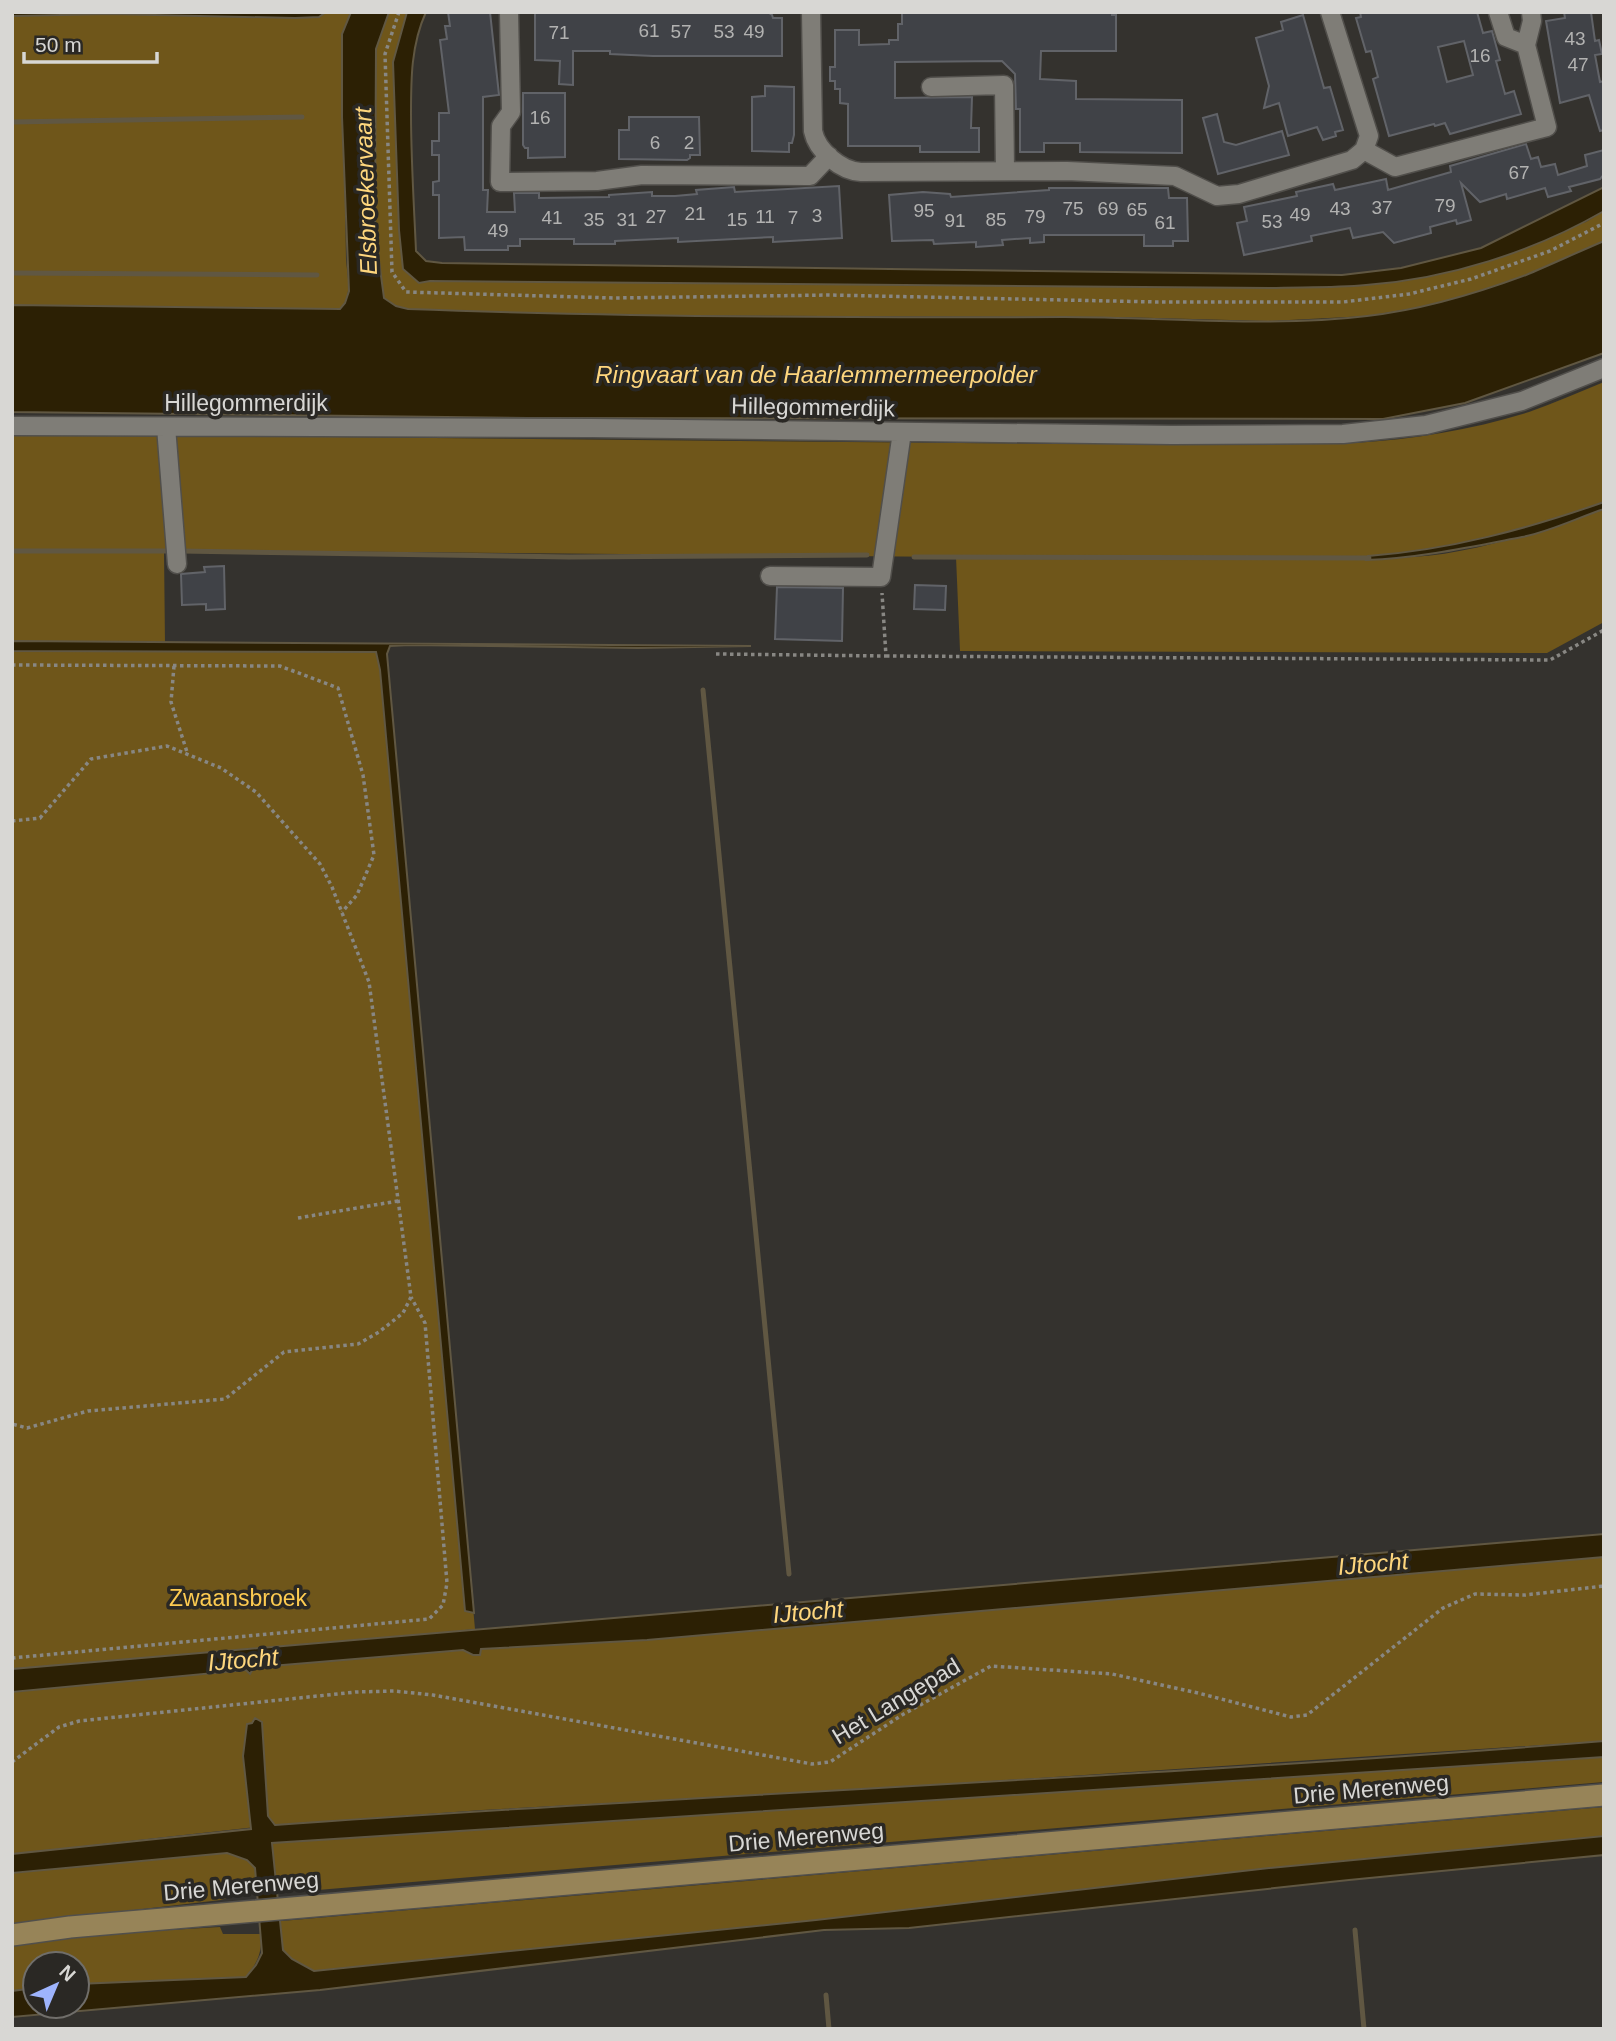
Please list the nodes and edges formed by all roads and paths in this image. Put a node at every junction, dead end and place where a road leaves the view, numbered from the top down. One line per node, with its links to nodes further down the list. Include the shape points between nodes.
1 (400, 12): 12 (path, via 385,54 392,272 406,292 614,298 829,295 1343,302 1409,295 1471,279 1550,251)
2 (509, 12): 10 (street, via 510,112 501,126 500,183 655,175 810,176)
3 (811, 12): 10 (street, via 813,131)
4 (1330, 12): 9 (street, via 1369,136)
5 (1498, 12): 7 (street, via 1506,37)
6 (1531, 12): 7 (street)
7 (1526, 45): 9 (street, via 1547,127 1395,167)
8 (931, 87): 11 (street, via 1004,85)
9 (1364, 150): 11 (street, via 1352,160 1239,194 1217,196 1175,176)
10 (829, 156): 11 (street, via 854,171)
11 (1005, 171)
12 (1604, 223)
13 (1604, 368): 16 (street, Hillegommerdijk, via 1522,401 1426,425 1343,434)
14 (12, 426): 15 (street, Hillegommerdijk)
15 (166, 427): 16 (street, Hillegommerdijk); 17 (street)
16 (902, 432): 19 (street)
17 (177, 564)
18 (770, 576): 19 (street)
19 (881, 577): 22 (path)
20 (1604, 630): 22 (path, via 1550,660)
21 (716, 654): 22 (path)
22 (886, 656)
23 (12, 665): 24 (path)
24 (174, 665): 25 (path, via 171,702); 27 (path, via 280,666 338,688 363,775 374,855 357,895)
25 (187, 752): 26 (path, via 167,746 91,759 40,818); 27 (path, via 221,768 274,811 320,864)
26 (12, 821)
27 (342, 912): 28 (path, via 369,982)
28 (398, 1201): 29 (path); 30 (path)
29 (298, 1218)
30 (411, 1297): 31 (path, via 403,1313 358,1344 284,1352 225,1399 88,1411 27,1428); 33 (path, via 425,1323 447,1583 443,1605 429,1619)
31 (12, 1424)
32 (1604, 1586): 34 (path, Het Langepad, via 1525,1595 1475,1594 1443,1608 1307,1715 1291,1717 1112,1674 990,1666 830,1762 812,1764 394,1691 79,1721 59,1727)
33 (12, 1658)
34 (12, 1762)
35 (1604, 1795): 36 (main road, Drie Merenweg)
36 (12, 1935)

